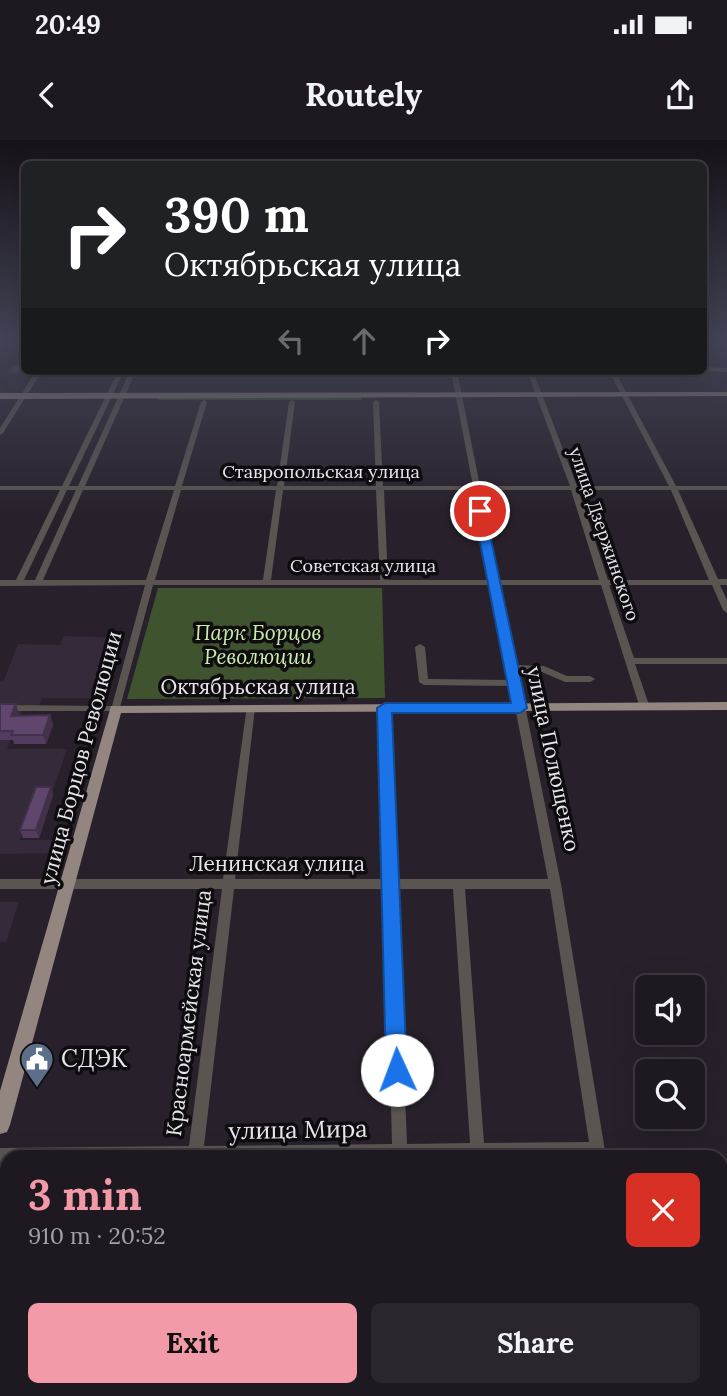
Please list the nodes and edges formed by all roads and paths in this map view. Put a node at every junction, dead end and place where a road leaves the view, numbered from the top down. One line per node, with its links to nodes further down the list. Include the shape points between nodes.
1 (458, 398): 22 (street, улица Полющенко)
2 (539, 398): 23 (street, улица Дзержинского)
3 (625, 398): 15 (street)
4 (21, 399): 5 (main road); 10 (main road); 14 (street)
5 (108, 399): 6 (main road); 17 (street)
6 (120, 399): 7 (main road); 11 (main road); 18 (street)
7 (371, 399): 8 (main road); 12 (main road); 21 (street)
8 (405, 399)
9 (641, 399): 13 (main road)
10 (0, 402)
11 (205, 402): 12 (main road); 19 (street, улица Борцов Революции)
12 (292, 402): 20 (street)
13 (727, 402)
14 (0, 433)
15 (673, 487): 23 (street, Ставропольская улица); 24 (street, Ставропольская улица); 31 (street)
16 (0, 488): 17 (street, Ставропольская улица)
17 (63, 488): 18 (street, Ставропольская улица); 34 (street)
18 (82, 488): 19 (street, Ставропольская улица); 25 (street)
19 (180, 488): 20 (street, Ставропольская улица); 26 (street, улица Борцов Революции)
20 (281, 488): 21 (street, Ставропольская улица); 27 (street)
21 (378, 488): 22 (street, Ставропольская улица); 28 (street)
22 (475, 488): 23 (street, Ставропольская улица); 29 (street, улица Полющенко)
23 (574, 488): 30 (street, улица Дзержинского)
24 (727, 488)
25 (38, 582): 26 (street, Советская улица); 34 (street, Советская улица)
26 (150, 582): 27 (street, Советская улица); 48 (street, улица Борцов Революции)
27 (267, 582): 28 (street, Советская улица)
28 (384, 582): 29 (street, Советская улица)
29 (494, 582): 30 (street, Советская улица); 39 (street, улица Полющенко)
30 (605, 582): 31 (street, Советская улица); 37 (street, улица Дзержинского)
31 (716, 582): 32 (street, Советская улица); 35 (street)
32 (727, 582)
33 (0, 583): 34 (street, Советская улица)
34 (19, 583)
35 (727, 610)
36 (420, 647): 41 (street, via 424,682)
37 (631, 661): 38 (street); 47 (street, улица Дзержинского)
38 (727, 661)
39 (511, 668): 40 (street, via 544,669 565,678); 41 (street, улица Полющенко)
40 (590, 679)
41 (514, 683): 46 (street, улица Полющенко)
42 (727, 706): 47 (main road, Октябрьская улица)
43 (0, 708): 48 (street, Октябрьская улица)
44 (250, 708): 45 (main road, Октябрьская улица); 48 (main road, Октябрьская улица); 52 (street, Красноармейская улица)
45 (385, 708): 46 (main road, Октябрьская улица); 50 (street)
46 (520, 708): 47 (main road, Октябрьская улица); 54 (street, улица Полющенко)
47 (645, 708)
48 (116, 709): 49 (main road, улица Борцов Революции)
49 (68, 883): 51 (street, Ленинская улица); 52 (street, Ленинская улица); 55 (main road, улица Борцов Революции)
50 (390, 883): 52 (street, Ленинская улица); 53 (street, Ленинская улица); 57 (street)
51 (0, 884)
52 (228, 884): 56 (street, Красноармейская улица)
53 (459, 884): 54 (street, Ленинская улица); 58 (street)
54 (555, 884): 59 (street, улица Полющенко)
55 (0, 1125)
56 (196, 1150)
57 (400, 1150)
58 (478, 1150)
59 (599, 1150)

